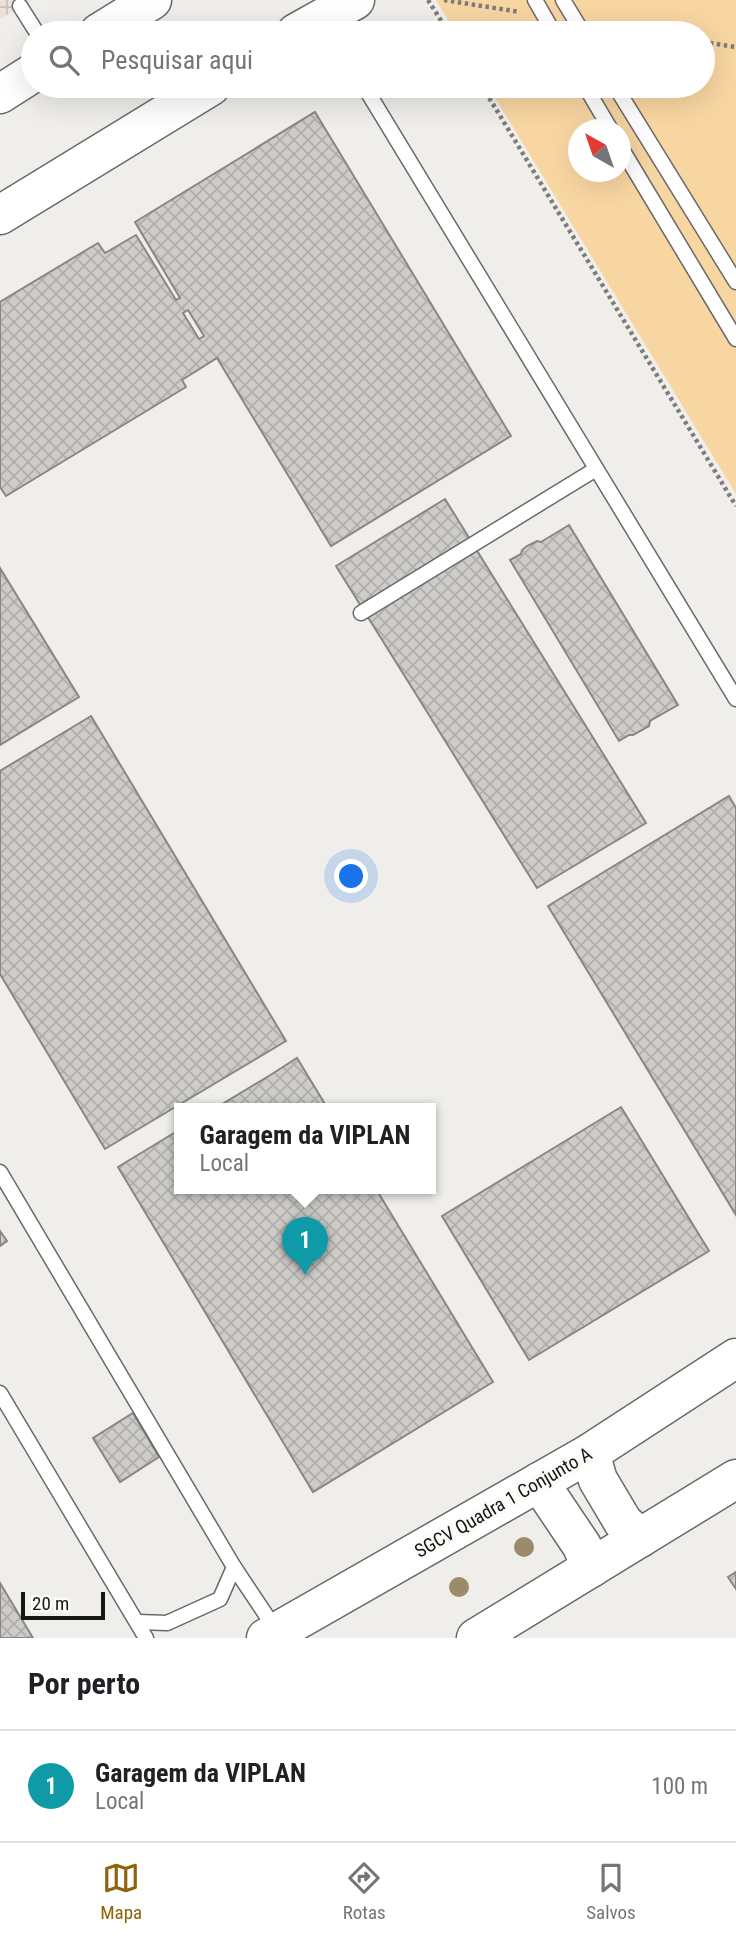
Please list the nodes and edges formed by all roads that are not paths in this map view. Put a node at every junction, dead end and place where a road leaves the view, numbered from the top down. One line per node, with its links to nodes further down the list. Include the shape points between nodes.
1 (535, 0): 7 (lane)
2 (563, 0): 8 (lane)
3 (140, 4): 6 (street)
4 (20, 6): 5 (lane)
5 (29, 21)
6 (116, 21)
7 (547, 21)
8 (576, 21)
9 (21, 81): 10 (street)
10 (0, 94)
11 (191, 98): 17 (street)
12 (371, 98): 20 (lane)
13 (592, 98): 15 (lane)
14 (622, 98): 18 (lane)
15 (604, 119)
16 (631, 163): 19 (lane)
17 (0, 215)
18 (736, 282)
19 (736, 339)
20 (596, 469): 21 (lane); 22 (lane)
21 (361, 613)
22 (736, 699)
23 (0, 1172): 30 (lane)
24 (736, 1358): 26 (street, SGCV Quadra 1 Conjunto A)
25 (0, 1393): 32 (lane)
26 (590, 1453): 28 (street, SGCV Quadra 1 Conjunto A); 29 (street, via 598,1480 623,1522)
27 (736, 1479): 29 (street)
28 (538, 1482): 31 (street, via 582,1546); 33 (street, SGCV Quadra 1 Conjunto A)
29 (640, 1538): 31 (street)
30 (234, 1567): 32 (lane, via 219,1599 167,1623); 33 (lane)
31 (591, 1568): 35 (street)
32 (138, 1622): 34 (lane)
33 (272, 1635)
34 (146, 1638)
35 (475, 1638)

